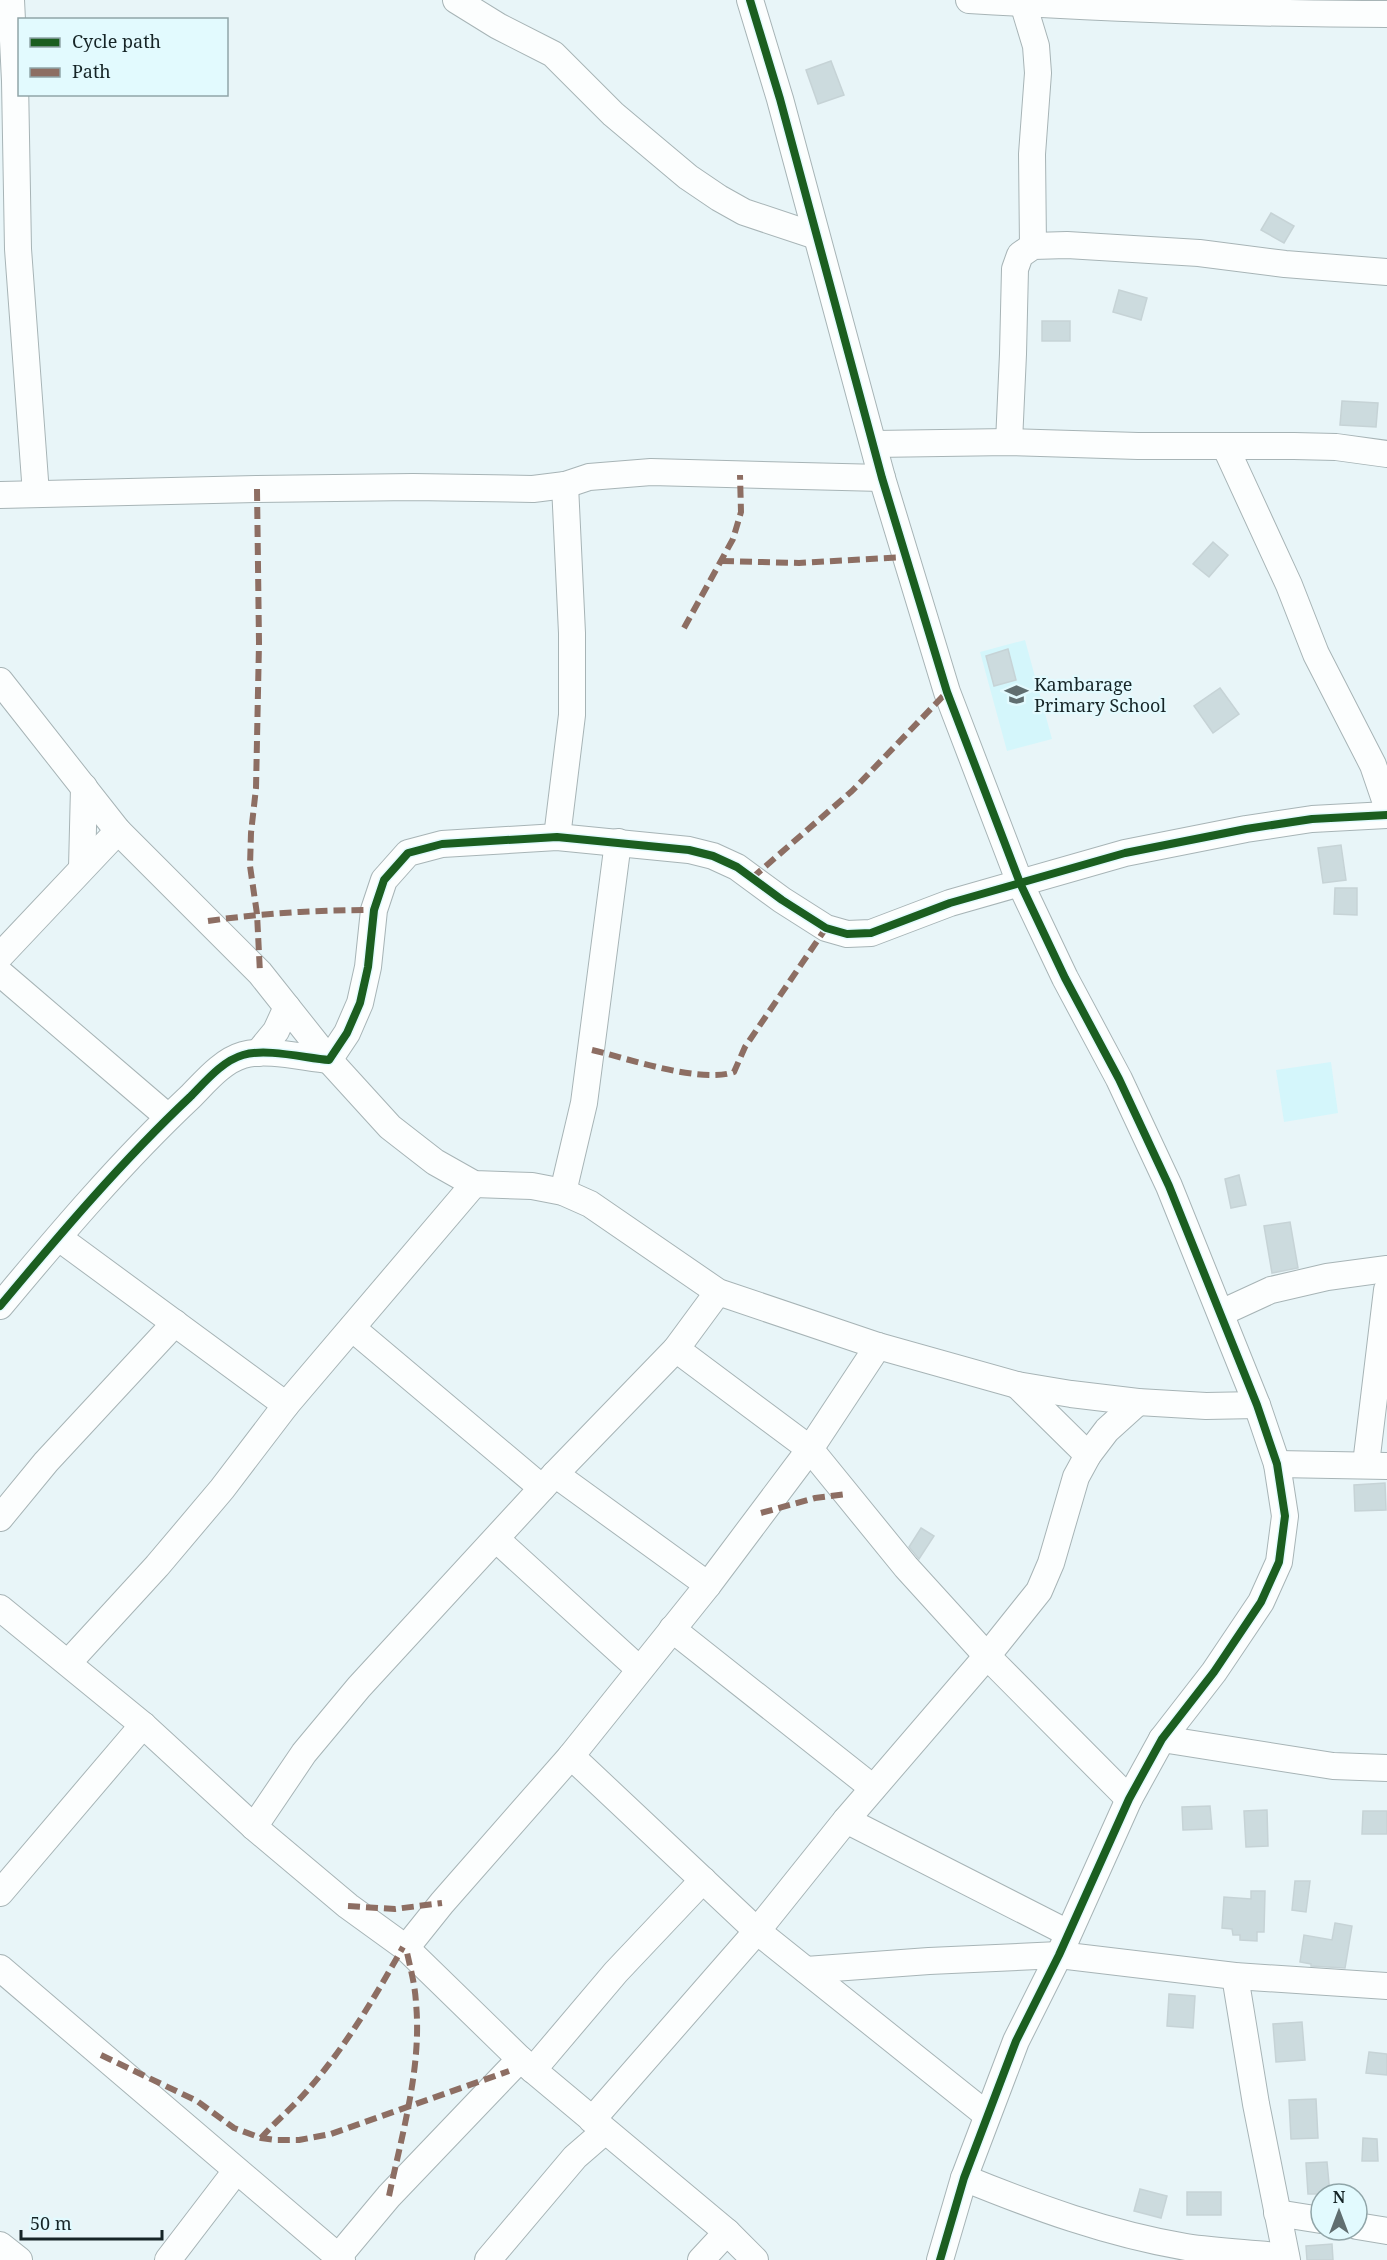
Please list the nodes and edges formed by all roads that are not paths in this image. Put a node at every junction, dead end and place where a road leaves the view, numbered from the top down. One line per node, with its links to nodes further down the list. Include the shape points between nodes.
1 (4, 0): 6 (street)
2 (11, 0): 19 (street, via 18,249)
3 (456, 0): 10 (street, via 553,54 613,114 719,198 744,212)
4 (750, 0): 10 (street)
5 (969, 0): 7 (street)
6 (0, 1)
7 (1023, 3): 8 (street, via 1136,9); 11 (street, via 1036,46 1038,73 1032,154)
8 (1277, 7): 9 (street)
9 (1387, 14)
10 (816, 236): 14 (street)
11 (1033, 246): 12 (street, via 1067,244 1199,253); 13 (street, via 1020,255 1015,268)
12 (1387, 272)
13 (1009, 442): 14 (street); 15 (street)
14 (874, 444): 17 (street)
15 (1225, 446): 16 (street, via 1336,447); 23 (street, via 1317,654 1373,765)
16 (1387, 454)
17 (882, 478): 18 (street, via 651,472 589,477); 29 (street, via 947,692)
18 (564, 485): 19 (street, via 533,489 413,487); 26 (street, via 572,715)
19 (36, 494): 20 (street)
20 (0, 495)
21 (0, 681): 22 (street)
22 (84, 787): 25 (street); 28 (street)
23 (1387, 806)
24 (1387, 815): 29 (street, via 1312,819 1246,829 1125,853)
25 (118, 831): 28 (street); 32 (street, via 260,973)
26 (557, 837): 27 (street); 34 (street, via 442,844 408,853 384,880 374,910 360,1003)
27 (618, 842): 29 (street, via 713,856 737,867 826,928 847,934 871,933 950,903); 37 (street, via 584,1104)
28 (82, 868): 30 (street)
29 (1020, 883): 43 (street, via 1119,1079 1169,1186)
30 (0, 957)
31 (0, 973): 35 (street)
32 (287, 1007): 33 (street); 34 (street)
33 (258, 1053): 34 (street); 35 (street, via 230,1061)
34 (329, 1060): 36 (street, via 390,1127 435,1162)
35 (168, 1117): 38 (street)
36 (474, 1184): 37 (street, via 532,1186); 45 (street)
37 (563, 1192): 41 (street, via 590,1204)
38 (59, 1238): 42 (street); 44 (street)
39 (1387, 1269): 43 (street, via 1271,1290)
40 (1387, 1290): 55 (street)
41 (718, 1292): 46 (street); 47 (street)
42 (1, 1303)
43 (1221, 1313): 51 (street)
44 (174, 1323): 50 (street); 57 (street)
45 (352, 1328): 50 (street); 56 (street)
46 (878, 1346): 48 (street); 52 (street)
47 (676, 1349): 52 (street); 56 (street)
48 (1017, 1385): 49 (street); 53 (street)
49 (1138, 1402): 51 (street); 53 (street, via 1107,1430)
50 (286, 1405): 63 (street, via 157,1566)
51 (1257, 1405): 54 (street)
52 (810, 1449): 59 (street); 62 (street, via 906,1567)
53 (1088, 1455): 62 (street, via 1076,1477 1039,1591)
54 (1277, 1464): 55 (street); 66 (street, via 1285,1516 1279,1562 1261,1602)
55 (1377, 1465)
56 (548, 1481): 58 (street); 59 (street)
57 (0, 1518)
58 (496, 1539): 64 (street); 72 (street, via 352,1695 304,1753)
59 (708, 1585): 61 (street)
60 (0, 1608): 63 (street)
61 (672, 1629): 64 (street); 69 (street)
62 (987, 1656): 69 (street); 70 (street)
63 (68, 1663): 65 (street)
64 (639, 1670): 67 (street)
65 (143, 1725): 72 (street); 74 (street)
66 (1162, 1739): 68 (street, via 1333,1766); 70 (street)
67 (571, 1755): 73 (street); 77 (street)
68 (1387, 1768)
69 (873, 1788): 71 (street)
70 (1129, 1799): 76 (street)
71 (846, 1820): 75 (street); 76 (street)
72 (254, 1827): 77 (street, via 348,1906)
73 (703, 1880): 75 (street); 82 (street)
74 (0, 1893)
75 (757, 1931): 79 (street); 84 (street)
76 (1064, 1944): 79 (street, via 929,1961); 80 (street); 83 (street, via 1016,2041)
77 (406, 1948): 82 (street)
78 (0, 1968): 85 (street)
79 (806, 1970): 83 (street)
80 (1235, 1976): 81 (street); 87 (street)
81 (1387, 1986)
82 (527, 2065): 84 (street); 94 (street, via 389,2196)
83 (987, 2115): 86 (street)
84 (599, 2125): 91 (street); 98 (street)
85 (236, 2171): 94 (street); 97 (street)
86 (964, 2178): 93 (street, via 1024,2202); 101 (street)
87 (1277, 2213): 88 (street); 95 (street)
88 (1309, 2218)
89 (1369, 2228): 90 (street)
90 (1387, 2231)
91 (727, 2232): 99 (street); 100 (street)
92 (0, 2245): 96 (street)
93 (1186, 2253): 95 (street)
94 (340, 2258)
95 (1286, 2258)
96 (19, 2260)
97 (168, 2260)
98 (488, 2260)
99 (701, 2260)
100 (755, 2260)
101 (940, 2260)

